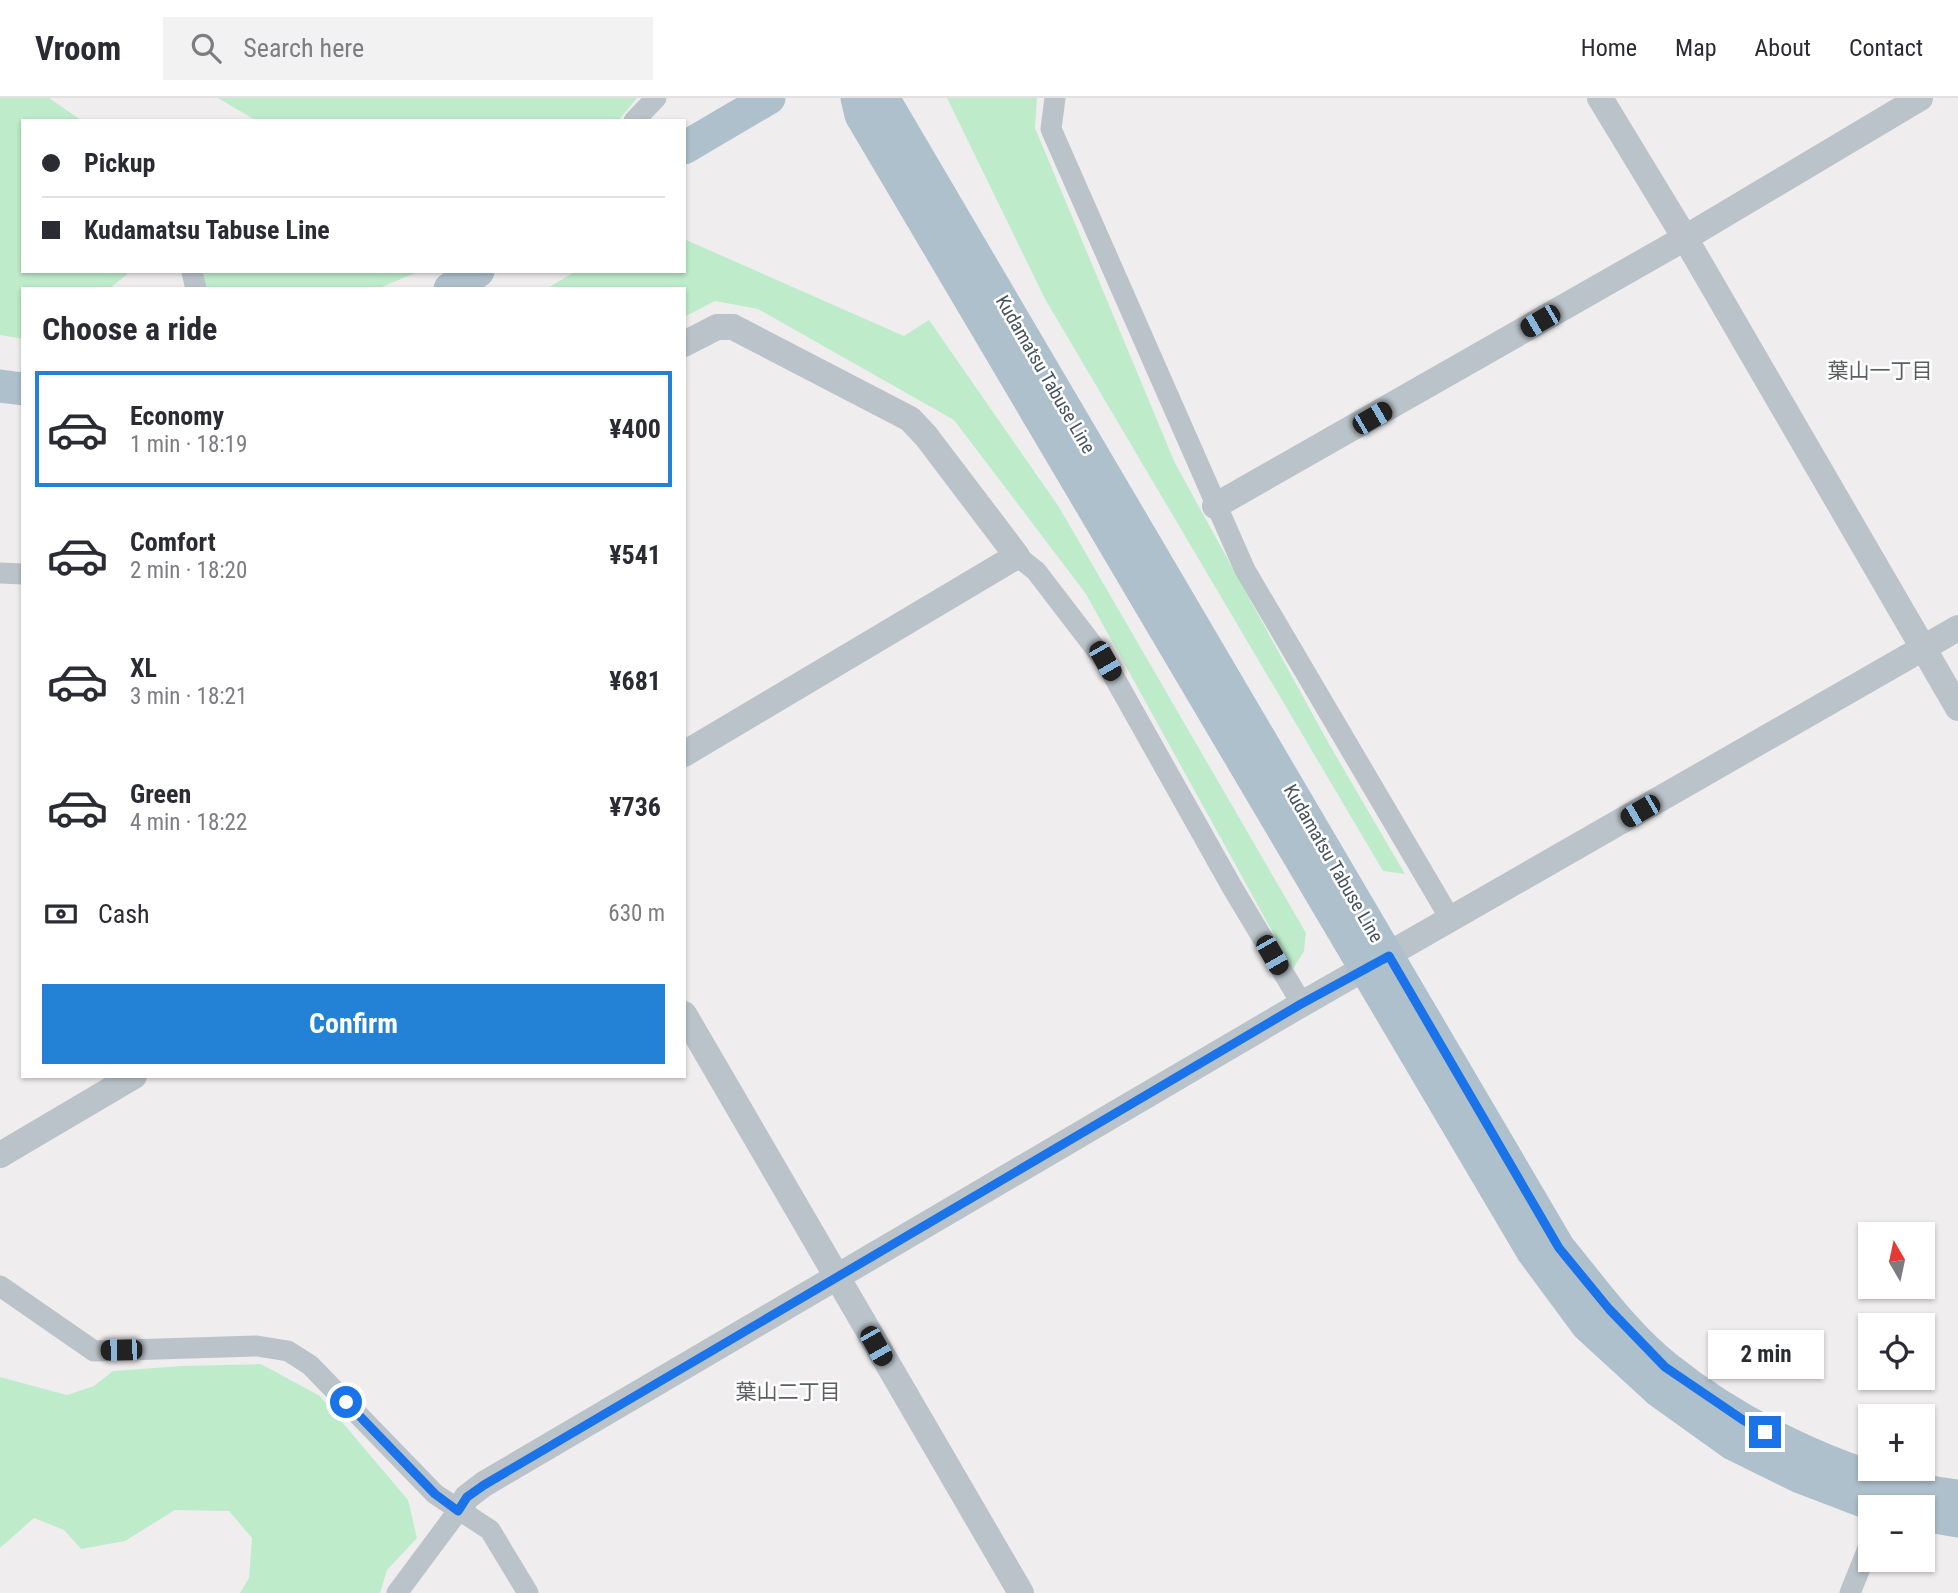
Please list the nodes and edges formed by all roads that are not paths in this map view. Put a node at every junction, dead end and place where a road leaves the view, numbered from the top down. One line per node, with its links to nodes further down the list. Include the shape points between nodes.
1 (656, 98): 8 (street)
2 (769, 98): 9 (main road)
3 (857, 98): 25 (main road, Kudamatsu Tabuse Line, via 868,128)
4 (883, 98): 25 (main road, Kudamatsu Tabuse Line)
5 (1055, 98): 16 (street, via 1051,129)
6 (1600, 98): 10 (street)
7 (1920, 98): 10 (street)
8 (636, 119)
9 (686, 147)
10 (1685, 237): 16 (street); 21 (street)
11 (475, 273): 12 (main road)
12 (453, 287)
13 (686, 343): 17 (street, via 717,327 733,327 911,419)
14 (0, 386): 15 (main road)
15 (21, 389)
16 (1216, 506): 24 (street, via 1245,570)
17 (1017, 556): 23 (street); 26 (street, via 1036,571 1105,661)
18 (0, 573): 19 (street)
19 (21, 574)
20 (1958, 628): 21 (street)
21 (1924, 649): 22 (street); 24 (street)
22 (1958, 708)
23 (686, 753)
24 (1451, 920): 25 (street)
25 (1377, 962): 26 (street); 32 (main road, Kudamatsu Tabuse Line, via 1559,1248 1665,1367 1743,1420 1811,1453 1885,1481); 33 (main road, Kudamatsu Tabuse Line, via 1533,1252 1587,1325 1659,1391 1733,1444)
26 (1301, 1004): 30 (street)
27 (686, 1017): 30 (street)
28 (131, 1078): 29 (street)
29 (0, 1154)
30 (836, 1278): 34 (street, via 484,1485 467,1497); 40 (street)
31 (0, 1286): 34 (street, via 94,1351 257,1346 288,1351 310,1365 435,1494)
32 (1958, 1496)
33 (1858, 1499)
34 (458, 1511): 38 (street); 39 (street, via 490,1531)
35 (1935, 1517): 36 (main road)
36 (1958, 1521)
37 (1858, 1572): 41 (street)
38 (397, 1593)
39 (528, 1593)
40 (1021, 1593)
41 (1850, 1593)

